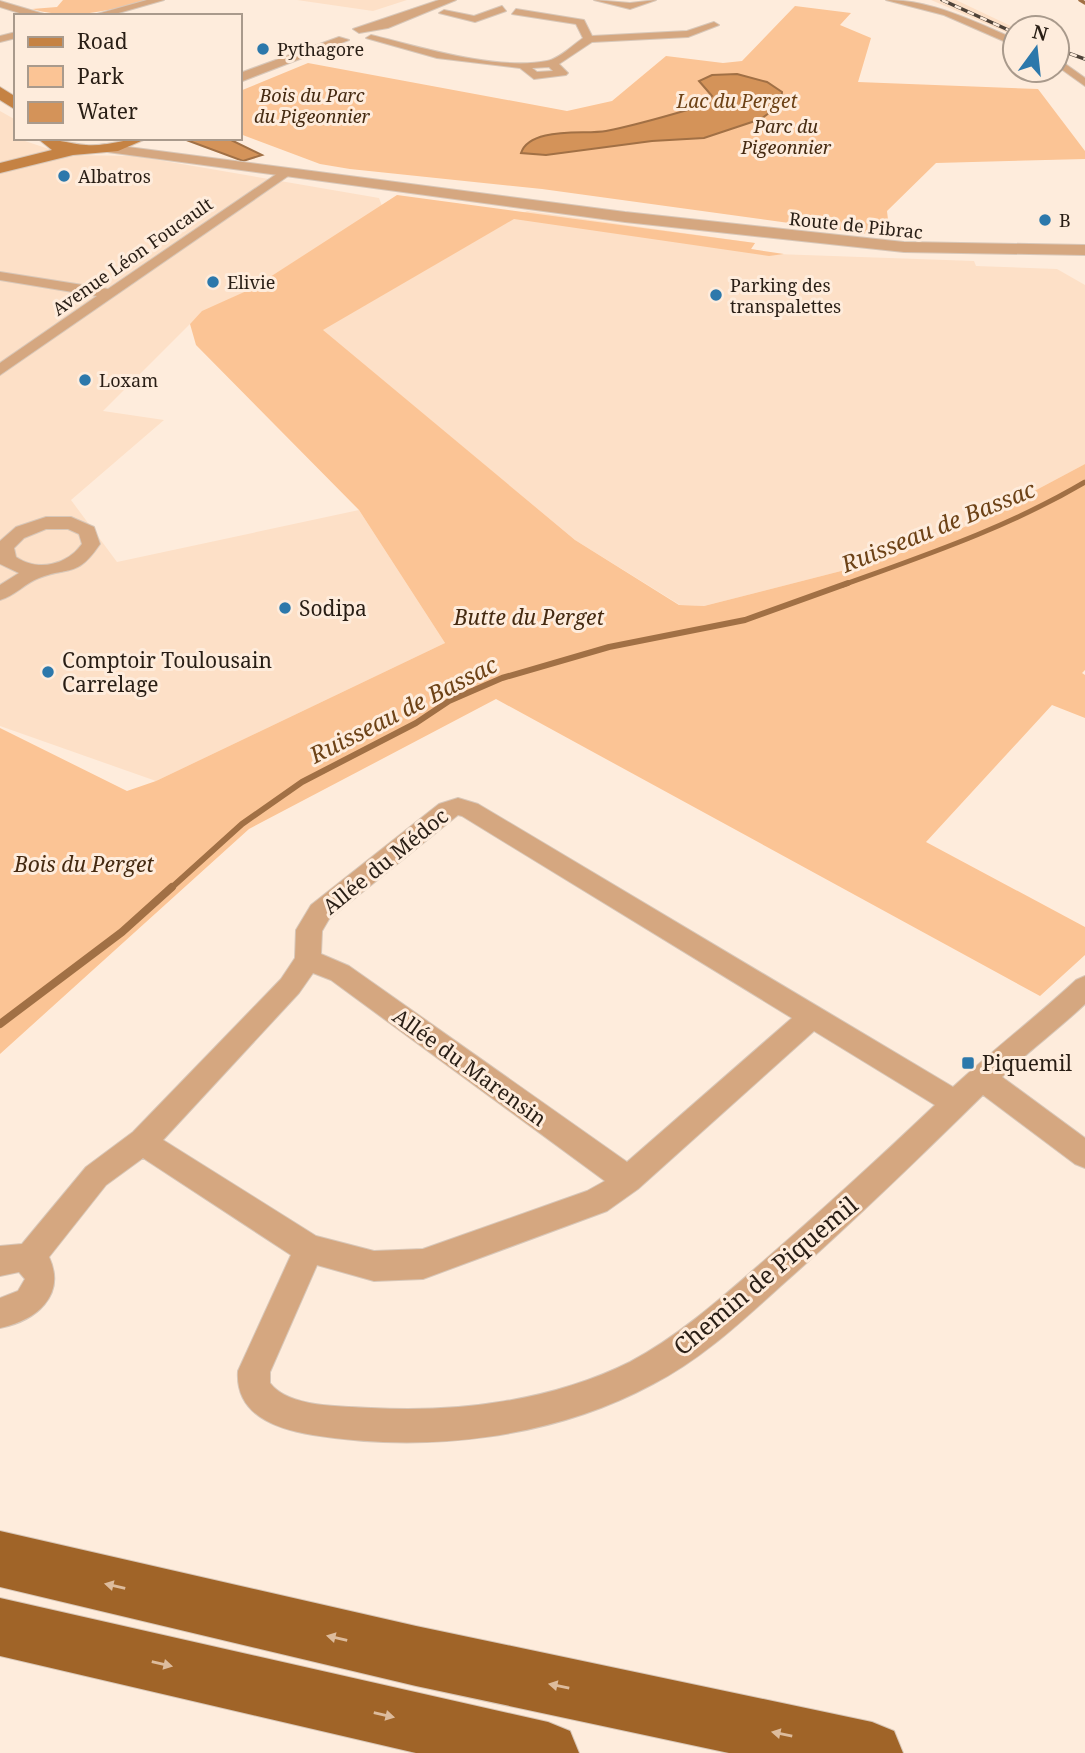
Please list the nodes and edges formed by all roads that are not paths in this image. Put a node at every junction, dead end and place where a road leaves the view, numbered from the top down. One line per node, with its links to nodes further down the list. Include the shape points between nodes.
1 (159, 0): 11 (street)
2 (450, 0): 13 (street)
3 (524, 0): 8 (street)
4 (599, 0): 5 (street, via 630,6)
5 (651, 0)
6 (891, 0): 14 (street, via 947,13)
7 (0, 4): 10 (street)
8 (503, 9): 9 (street, via 475,19); 15 (street, via 582,23)
9 (444, 13)
10 (33, 14)
11 (103, 14)
12 (714, 25): 15 (street, via 688,34)
13 (376, 32): 15 (street, via 411,49 525,67 534,76 562,73 552,64); 16 (street); 16 (street, via 337,33)
14 (1001, 37)
15 (589, 39)
16 (343, 40): 18 (street)
17 (1071, 72): 19 (street)
18 (242, 77)
19 (1085, 83)
20 (42, 140): 27 (main road)
21 (47, 140): 25 (main road)
22 (132, 140): 24 (main road)
23 (147, 140): 26 (street, Route de Pibrac, via 152,147)
24 (105, 148): 25 (main road); 26 (street, Route de Pibrac)
25 (77, 149): 27 (main road)
26 (186, 159): 28 (street, Route de Pibrac)
27 (0, 166)
28 (285, 174): 29 (street, Route de Pibrac); 33 (street, Avenue Léon Foucault)
29 (625, 217): 30 (street, Route de Pibrac, via 904,247); 31 (street, Route de Pibrac, via 901,252)
30 (1085, 250)
31 (1085, 256)
32 (0, 276): 33 (street)
33 (110, 294): 34 (street, Avenue Léon Foucault)
34 (0, 370)
35 (3, 548): 36 (street, via 13,565); 36 (street, via 18,533 46,523 71,523 87,531 91,544 81,558 59,568)
36 (36, 571): 37 (street)
37 (0, 594)
38 (308, 960): 40 (street, Allée du Médoc, via 309,930 320,912 447,810 461,806); 43 (street, Allée du Médoc, via 290,986); 45 (street, Allée du Marensin, via 340,974)
39 (1085, 987): 41 (street, Chemin de Piquemil)
40 (813, 1016): 42 (street, Allée du Médoc); 45 (street)
41 (982, 1078): 42 (street, Chemin de Piquemil); 44 (street)
42 (955, 1103): 46 (street, Chemin de Piquemil, via 876,1182 715,1323 624,1382 510,1415 442,1424 364,1426 270,1406 257,1394 253,1379)
43 (143, 1140): 46 (street); 47 (street, Allée du Médoc, via 96,1176)
44 (1085, 1155)
45 (628, 1180): 46 (street, via 596,1201 423,1264 374,1266)
46 (309, 1249)
47 (15, 1260): 48 (street, Allée du Médoc, via 39,1268 38,1290 21,1308)
48 (0, 1312)
49 (0, 1559): 52 (highway, one-way to 49, via 415,1656)
50 (0, 1627): 51 (highway, one-way to 51)
51 (548, 1753)
52 (872, 1753)

